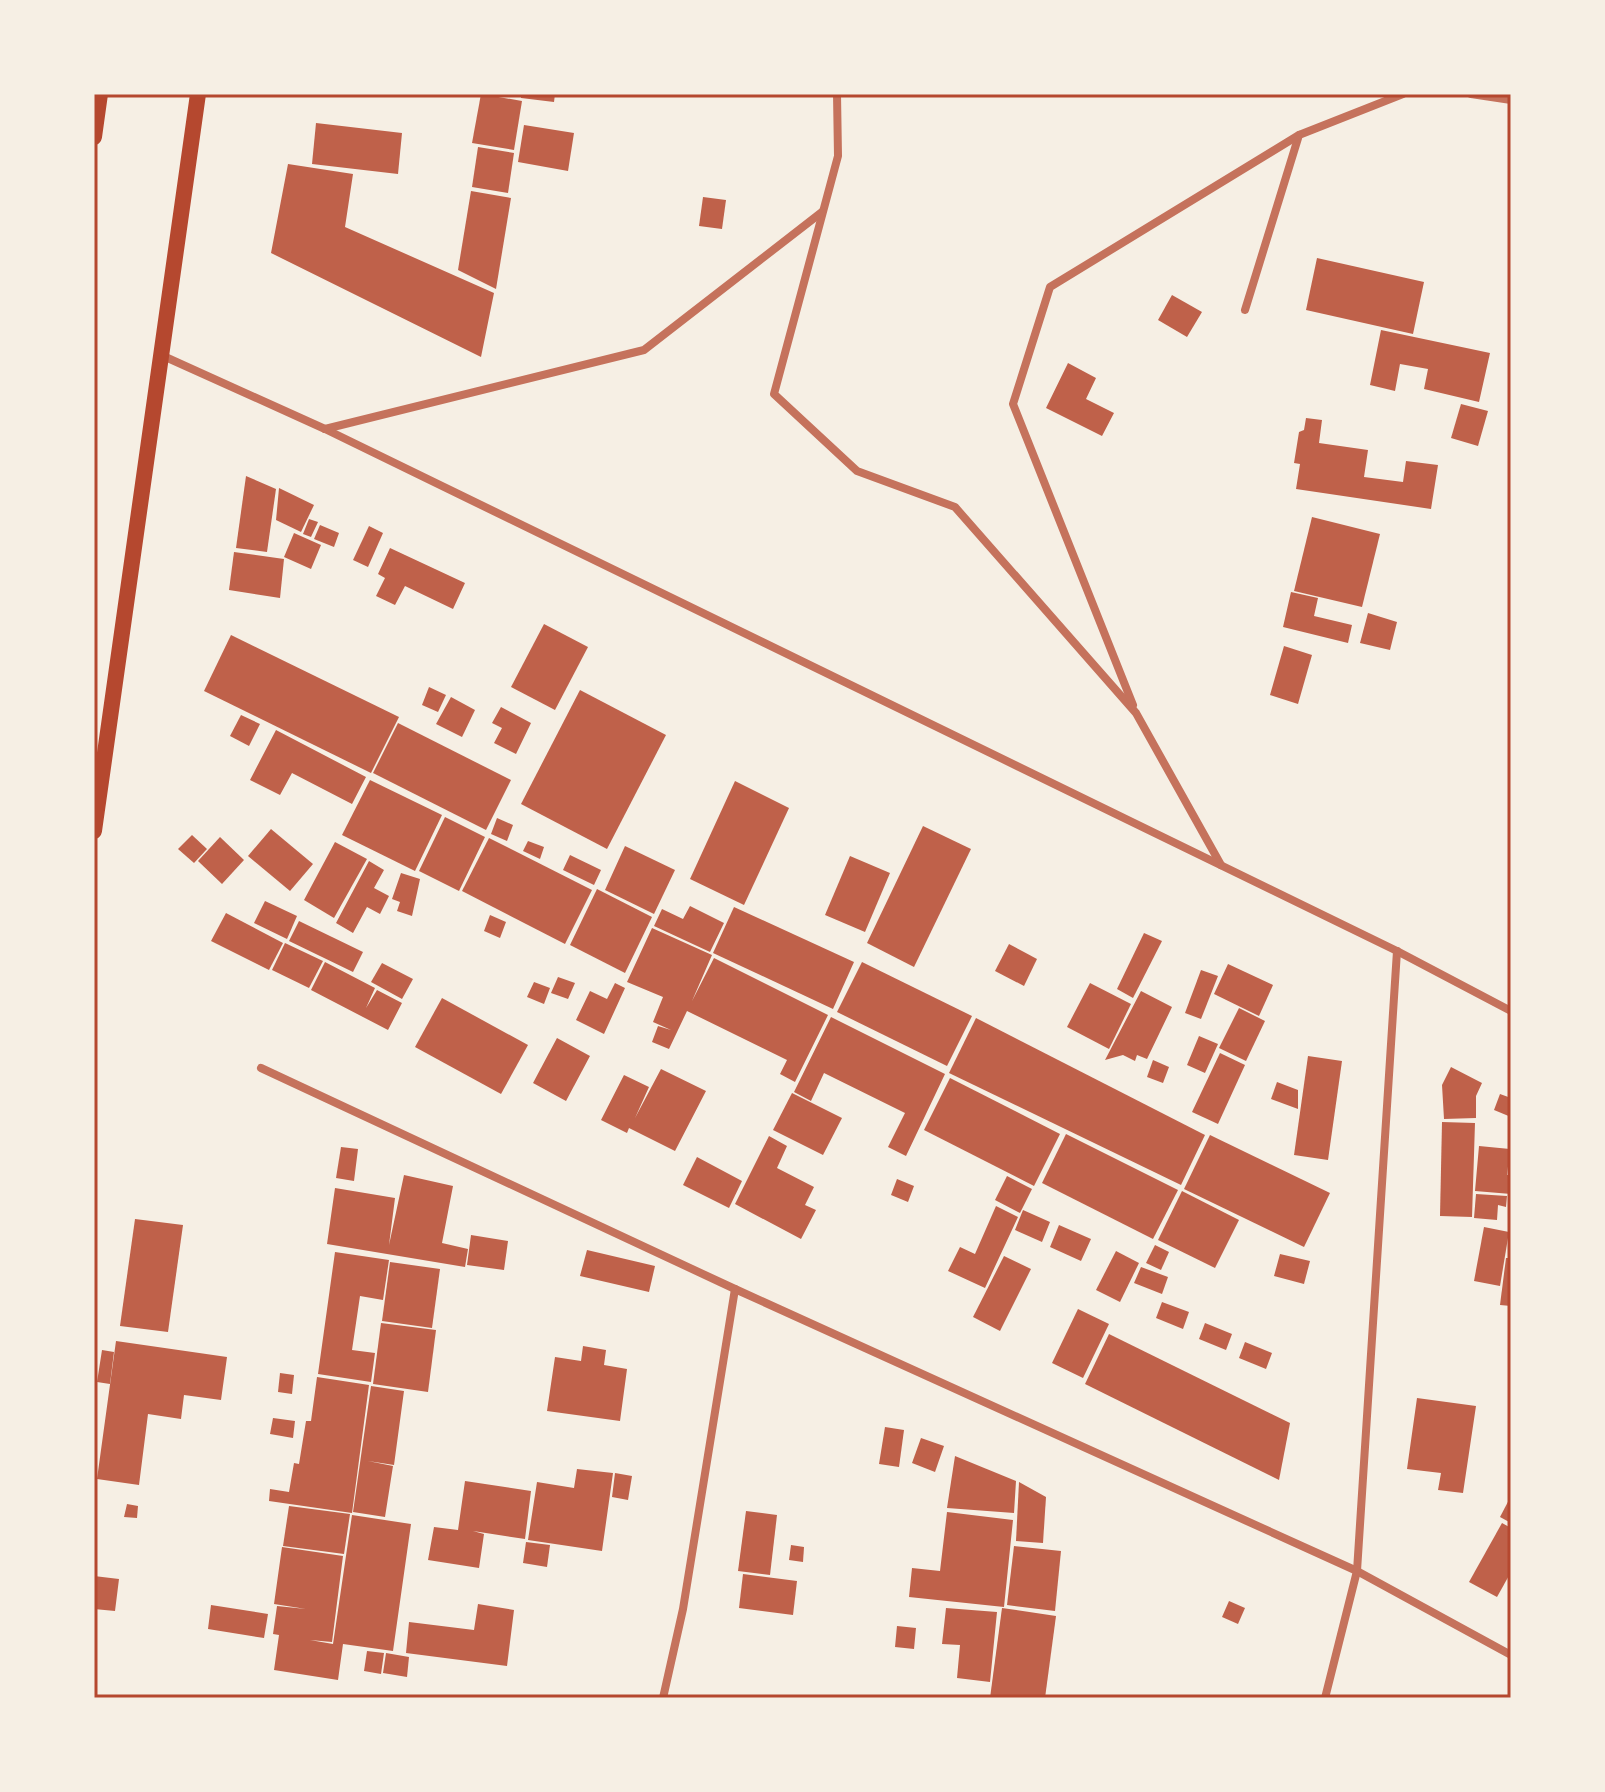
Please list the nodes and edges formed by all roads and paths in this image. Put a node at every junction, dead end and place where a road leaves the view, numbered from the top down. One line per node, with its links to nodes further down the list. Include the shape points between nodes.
1 (100, 94): 8 (main road)
2 (198, 94): 11 (main road)
3 (837, 94): 9 (street, via 838,156)
4 (1403, 94): 7 (street)
5 (1471, 94): 6 (street)
6 (1511, 100)
7 (1299, 135): 10 (street); 13 (street, via 1050,287 1013,404)
8 (94, 137)
9 (823, 212): 12 (street, via 644,350); 13 (street, via 774,394 857,471 955,507)
10 (1245, 310)
11 (161, 355): 12 (street); 14 (main road)
12 (325, 429): 15 (street)
13 (1136, 713): 15 (street)
14 (94, 831)
15 (1222, 865): 16 (street)
16 (1397, 951): 17 (street); 20 (street)
17 (1511, 1011)
18 (261, 1068): 19 (street)
19 (735, 1289): 20 (street); 22 (street, via 683,1609)
20 (1357, 1571): 21 (street); 23 (street)
21 (1511, 1655)
22 (663, 1698)
23 (1325, 1698)

